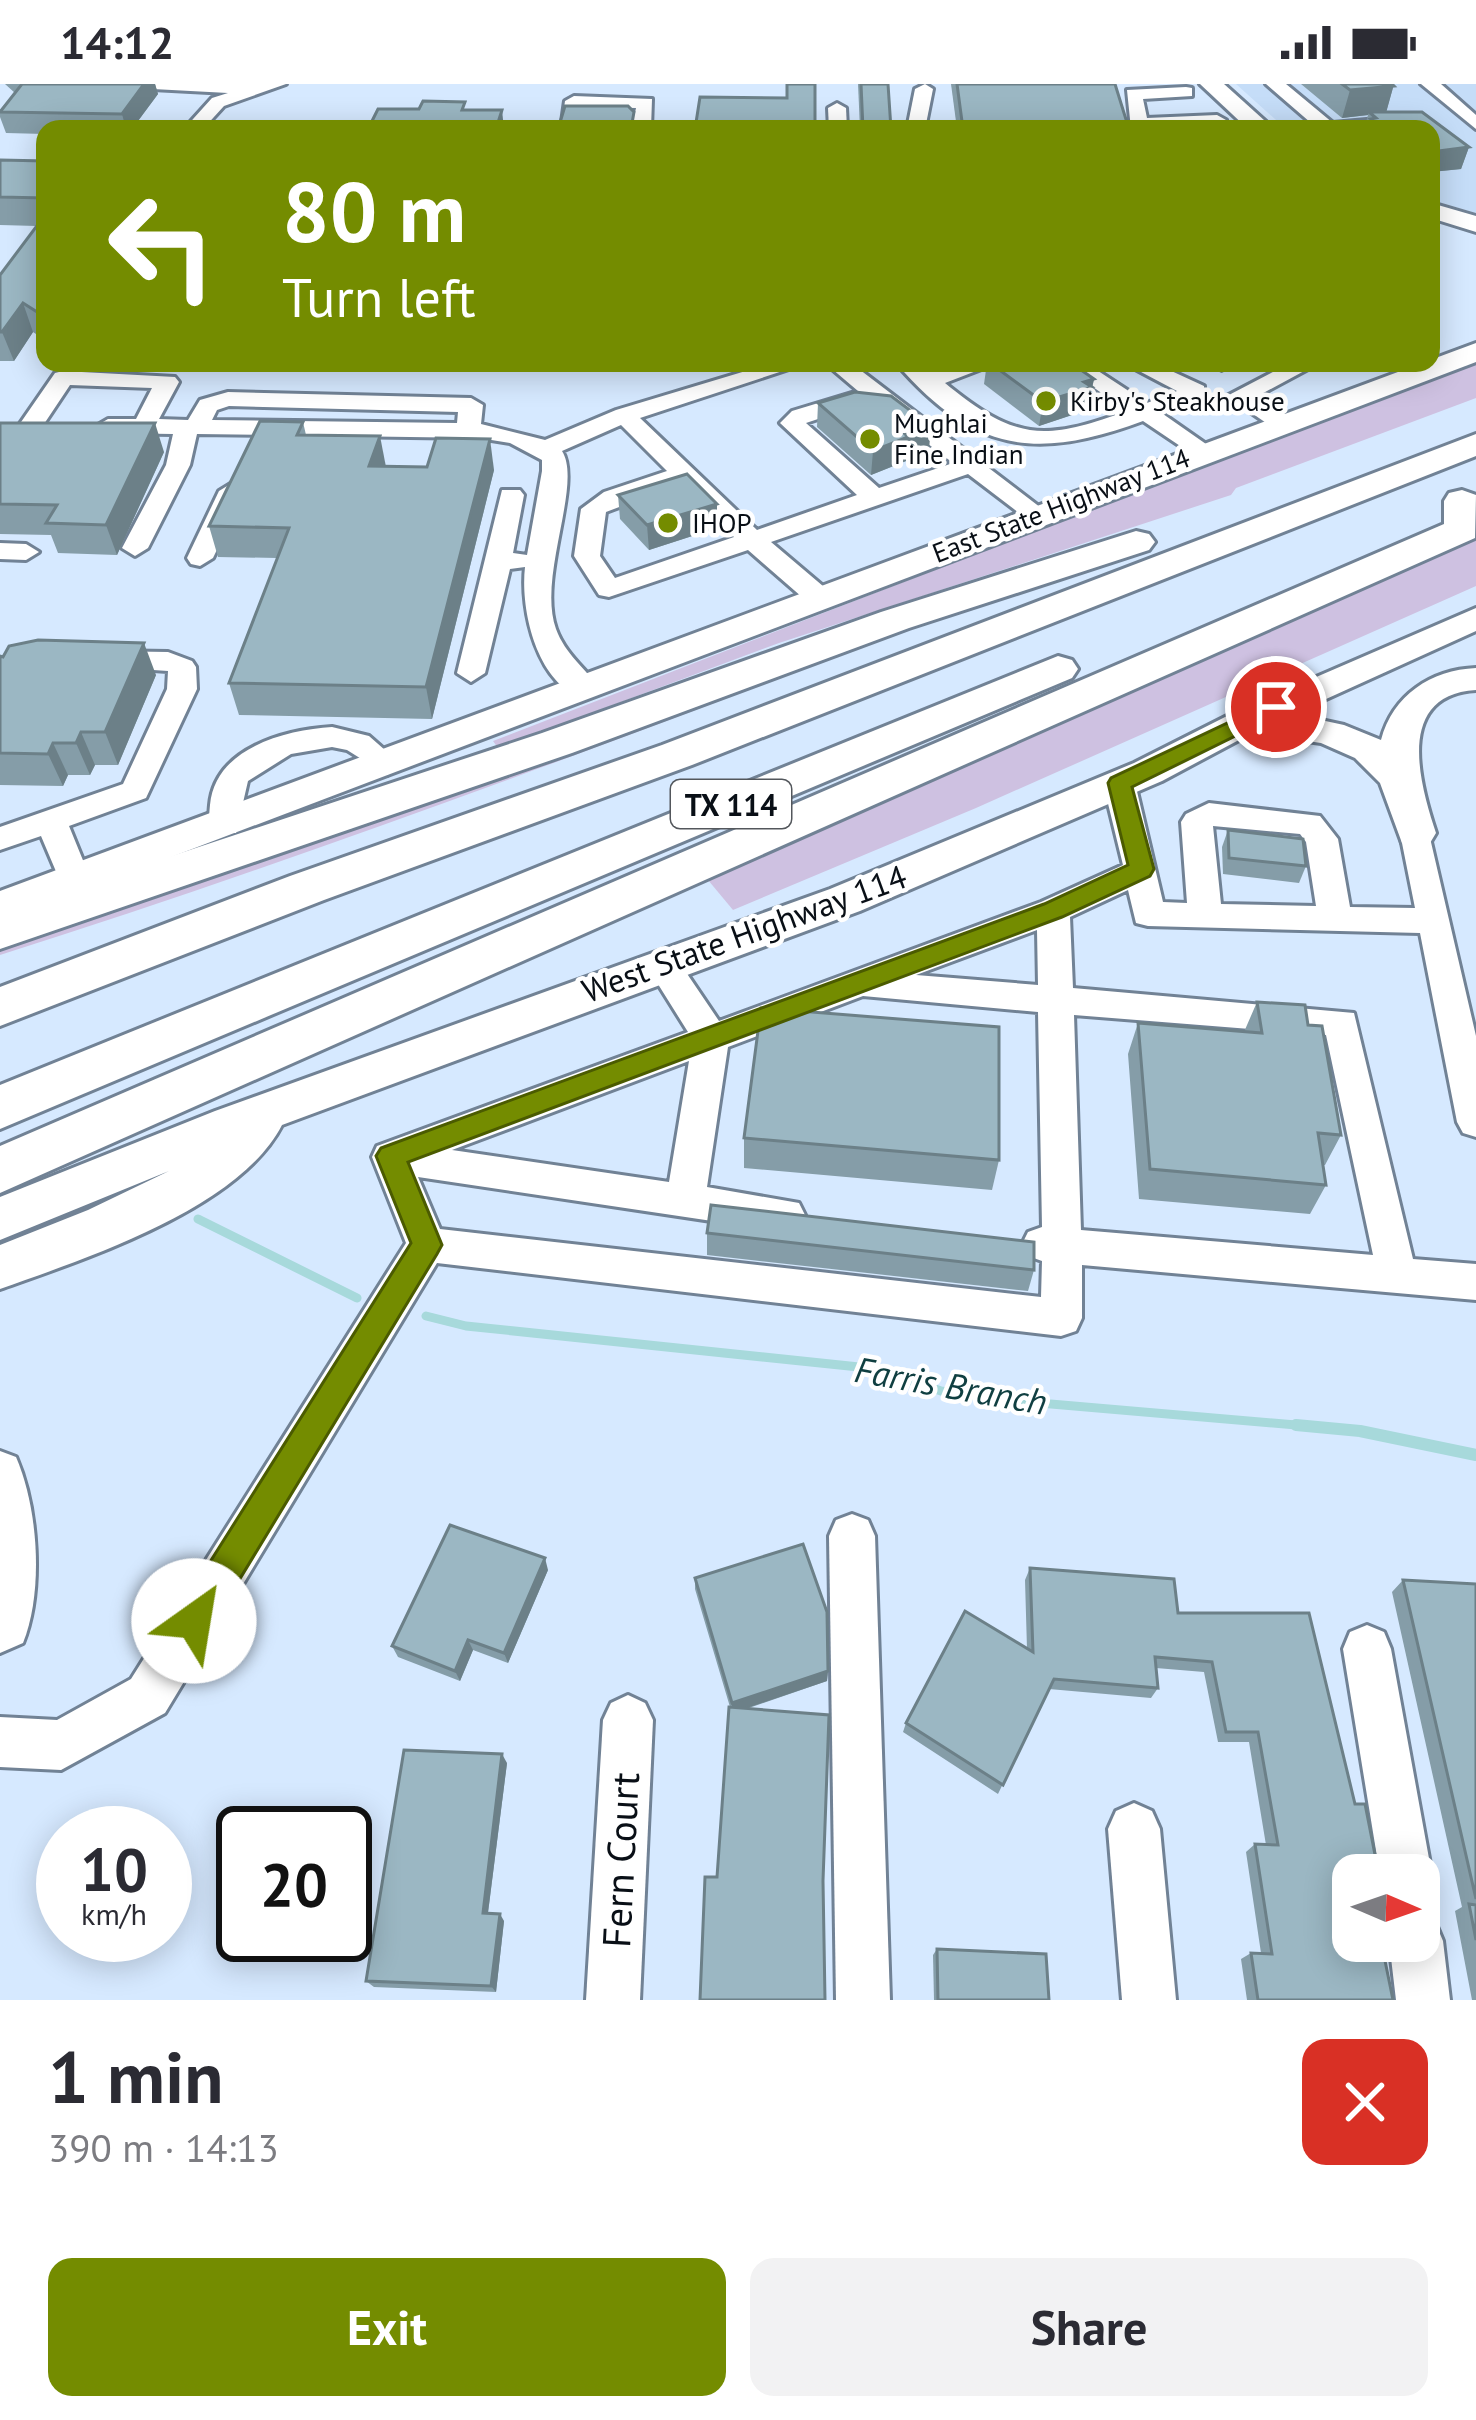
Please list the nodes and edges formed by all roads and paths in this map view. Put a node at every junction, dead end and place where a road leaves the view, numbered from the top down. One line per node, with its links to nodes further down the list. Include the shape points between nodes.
1 (153, 84): 9 (street)
2 (277, 84): 9 (street)
3 (1211, 84): 16 (main road)
4 (1275, 84): 17 (street)
5 (1430, 84): 18 (street)
6 (1122, 87): 7 (street); 14 (street)
7 (1182, 88): 15 (main road)
8 (924, 89): 13 (street)
9 (250, 90): 11 (street, via 218,102)
10 (837, 108): 12 (street)
11 (201, 120)
12 (838, 120)
13 (918, 120)
14 (1137, 120)
15 (1218, 120)
16 (1252, 120)
17 (1318, 120)
18 (1476, 124)
19 (1440, 213): 20 (main road)
20 (1476, 224)
21 (1440, 233): 22 (main road)
22 (1476, 244)
23 (1476, 352): 24 (main road, East State Highway 114)
24 (1440, 365)
25 (766, 372): 38 (street)
26 (848, 372): 34 (street)
27 (920, 372): 37 (street, via 1002,435 1039,441)
28 (1084, 372): 37 (street)
29 (1155, 372): 33 (street)
30 (1289, 372): 35 (street)
31 (1354, 372): 39 (main road)
32 (1420, 372): 39 (main road, East State Highway 114)
33 (1196, 391): 35 (street); 37 (street)
34 (875, 393): 50 (street); 54 (street, via 792,423)
35 (1239, 395): 39 (street)
36 (387, 401): 43 (street, via 228,399 208,405); 44 (street); 45 (street, via 471,405)
37 (1147, 413): 49 (street)
38 (624, 415): 47 (street); 51 (street)
39 (1281, 422): 49 (main road, East State Highway 114)
40 (0, 424): 41 (street)
41 (54, 425): 42 (street); 42 (street, via 63,378 165,381)
42 (145, 427): 43 (street)
43 (192, 427): 48 (street); 58 (street)
44 (376, 430): 45 (street); 48 (street)
45 (467, 431): 47 (street)
46 (1476, 443): 56 (highway, TX 114)
47 (545, 449): 61 (street, via 556,472)
48 (251, 450): 59 (street)
49 (1204, 451): 55 (main road, East State Highway 114)
50 (971, 465): 54 (street); 55 (street)
51 (684, 474): 57 (street); 57 (street, via 594,509 587,556 609,589)
52 (511, 495): 60 (street)
53 (1469, 498): 94 (highway, TX 114); 98 (highway, via 1462,530)
54 (876, 499): 57 (street)
55 (1036, 514): 62 (main road, East State Highway 114)
56 (1266, 526): 81 (highway, TX 114, via 677,755); 87 (highway, via 1203,525 1143,540)
57 (755, 542): 62 (street)
58 (135, 548)
59 (200, 558)
60 (498, 561): 61 (street); 65 (street)
61 (539, 562): 69 (street, via 540,633)
62 (820, 598): 69 (main road, East State Highway 114)
63 (1470, 621): 66 (main road, via 1460,643); 67 (main road, West State Highway 114)
64 (74, 660): 75 (street, via 168,661 182,667 182,689 135,791)
65 (471, 673)
66 (1476, 675): 68 (main road)
67 (1336, 680): 68 (main road); 72 (main road, West State Highway 114)
68 (1434, 689): 70 (main road); 77 (main road, via 1414,709 1398,746)
69 (586, 690): 73 (main road)
70 (1476, 697)
71 (1476, 710): 77 (main road, via 1415,728)
72 (1246, 721): 74 (main road, West State Highway 114); 77 (main road, via 1310,727 1381,760 1396,776)
73 (387, 765): 76 (main road); 76 (street, via 352,740 292,744 238,773)
74 (1119, 783): 79 (street); 88 (main road, West State Highway 114, via 845,900)
75 (51, 821): 78 (street); 80 (street)
76 (225, 825): 80 (main road)
77 (1416, 833): 86 (street)
78 (0, 838)
79 (1141, 869): 83 (street); 84 (street, via 1148,914)
80 (75, 880): 82 (main road)
81 (307, 888): 89 (highway, via 222,901); 92 (highway, TX 114)
82 (0, 908)
83 (1053, 911): 90 (street); 91 (street)
84 (1205, 915): 85 (street); 85 (street, via 1197,822 1209,814 1309,824 1322,839)
85 (1335, 918): 86 (street)
86 (1433, 921): 96 (street)
87 (0, 931)
88 (663, 965): 93 (street); 95 (main road, West State Highway 114)
89 (0, 974)
90 (855, 984): 91 (street); 93 (street)
91 (1055, 997): 104 (street); 106 (street, via 1342,1023)
92 (0, 1007)
93 (710, 1037): 97 (street); 99 (street)
94 (0, 1108)
95 (268, 1110): 100 (main road, West State Highway 114); 105 (main road, via 216,1166 175,1191)
96 (1476, 1122)
97 (391, 1156): 99 (street); 103 (street)
98 (0, 1170)
99 (686, 1200): 101 (street)
100 (0, 1219)
101 (818, 1220)
102 (995, 1239): 104 (street)
103 (427, 1245): 104 (street, via 1061,1318); 113 (street, via 148,1696 61,1745)
104 (1062, 1246): 106 (street)
105 (0, 1267)
106 (1397, 1275): 107 (street)
107 (1476, 1282)
108 (0, 1472): 110 (street, via 12,1542 7,1627)
109 (852, 1536): 118 (street)
110 (0, 1629)
111 (1367, 1649): 115 (street)
112 (628, 1720): 117 (street, Fern Court)
113 (0, 1742)
114 (1134, 1829): 119 (street)
115 (1402, 1854)
116 (1418, 1962): 120 (street)
117 (613, 2000)
118 (863, 2000)
119 (1149, 2000)
120 (1423, 2000)

